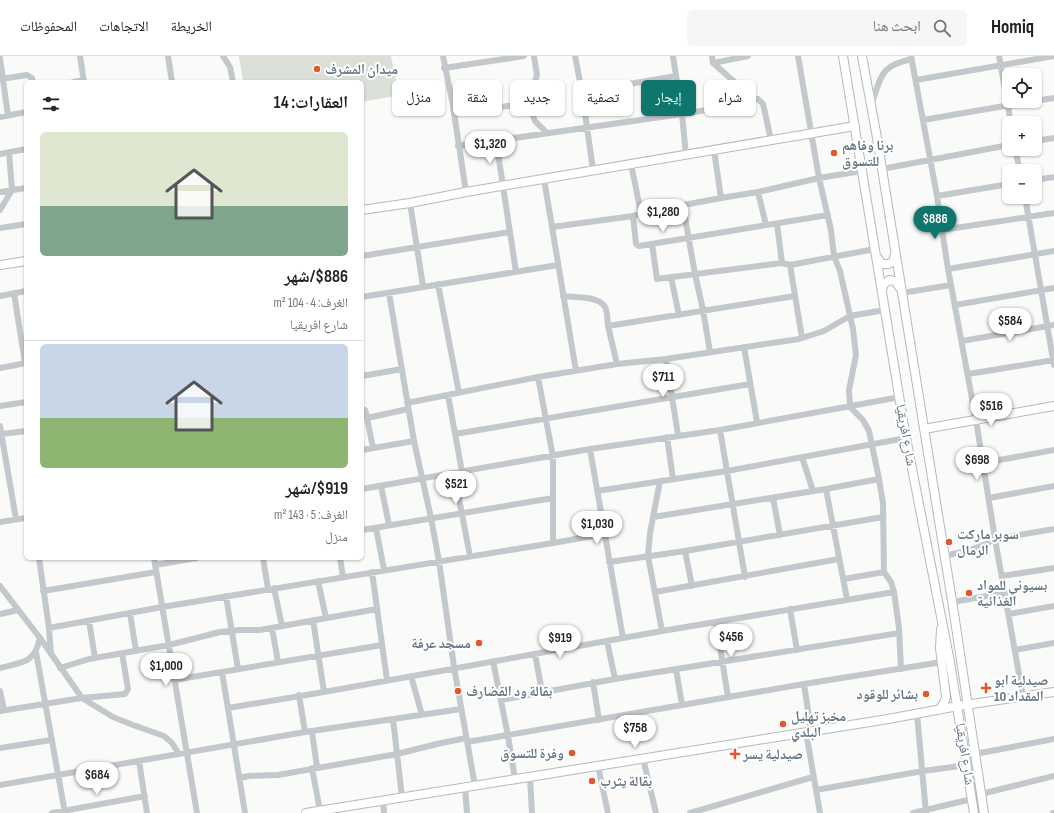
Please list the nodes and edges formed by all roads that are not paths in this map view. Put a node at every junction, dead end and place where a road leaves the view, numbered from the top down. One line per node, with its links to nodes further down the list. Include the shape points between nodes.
1 (80, 56): 25 (street)
2 (168, 56): 26 (street)
3 (223, 56): 27 (street, via 230,67)
4 (442, 56): 20 (street)
5 (524, 56): 20 (street)
6 (534, 56): 28 (street)
7 (575, 56): 29 (street)
8 (673, 56): 22 (street)
9 (712, 56): 18 (street)
10 (748, 56): 18 (street)
11 (798, 56): 52 (street)
12 (843, 56): 49 (street, شارع افريقيا)
13 (862, 56): 37 (street, شارع افريقيا)
14 (999, 56): 19 (street)
15 (1054, 56): 19 (street)
16 (0, 58): 23 (street)
17 (912, 58): 32 (street); 37 (street, via 887,68)
18 (713, 63): 31 (street)
19 (1001, 66): 21 (street); 32 (street)
20 (444, 68): 38 (street)
21 (1002, 72)
22 (676, 76): 30 (street); 33 (street)
23 (2, 79): 24 (street, via 27,75); 41 (street)
24 (32, 80)
25 (84, 80)
26 (172, 80)
27 (233, 80)
28 (535, 80)
29 (580, 80)
30 (677, 80)
31 (732, 80)
32 (916, 80): 48 (street)
33 (633, 83)
34 (1054, 98): 36 (street)
35 (756, 99): 55 (street, via 763,104)
36 (1042, 100)
37 (871, 105): 66 (street, شارع افريقيا)
38 (453, 106)
39 (1002, 106): 48 (street)
40 (24, 112): 41 (street)
41 (8, 116): 47 (street)
42 (454, 116): 57 (street)
43 (533, 116): 51 (street)
44 (585, 116): 50 (street)
45 (668, 116): 50 (street)
46 (682, 116): 63 (street)
47 (0, 117)
48 (923, 120): 64 (street)
49 (855, 126): 52 (street); 68 (street, شارع افريقيا)
50 (586, 128): 51 (street); 67 (street)
51 (547, 133): 54 (street)
52 (812, 133): 55 (street); 70 (street)
53 (1054, 138): 56 (street)
54 (496, 140): 57 (street); 74 (street)
55 (771, 140): 60 (street)
56 (1042, 140)
57 (458, 146): 78 (street)
58 (1002, 146): 64 (street)
59 (24, 150): 61 (street)
60 (714, 150): 63 (street); 81 (street)
61 (8, 152): 62 (street); 76 (street)
62 (0, 154)
63 (686, 155): 65 (street)
64 (930, 160): 66 (street); 80 (street)
65 (631, 164): 67 (street); 87 (street)
66 (882, 169): 104 (street, شارع افريقيا)
67 (593, 170): 72 (street)
68 (862, 171): 70 (street); 103 (street, شارع افريقيا)
69 (1054, 177): 71 (street)
70 (819, 178): 79 (street); 89 (street)
71 (1042, 179)
72 (544, 180): 74 (street); 95 (street)
73 (1002, 185): 80 (street)
74 (503, 186): 78 (street); 98 (street)
75 (24, 188): 76 (street)
76 (12, 190): 77 (street); 85 (street)
77 (0, 192)
78 (466, 192): 82 (street)
79 (758, 192): 81 (street); 94 (street)
80 (937, 196): 97 (street)
81 (721, 198): 84 (street)
82 (410, 203): 86 (street); 101 (street)
83 (1026, 204): 91 (street)
84 (683, 206): 87 (street); 99 (street)
85 (0, 210)
86 (364, 210)
87 (641, 213): 90 (street)
88 (1054, 213): 91 (street)
89 (828, 215): 93 (street); 107 (street)
90 (632, 216): 95 (street); 100 (street, via 637,246)
91 (1028, 217): 97 (street); 105 (street)
92 (24, 224): 96 (street)
93 (777, 224): 94 (street); 109 (street)
94 (766, 225): 99 (street)
95 (552, 227): 110 (street)
96 (0, 228)
97 (942, 230): 113 (street)
98 (510, 232): 101 (street); 114 (street)
99 (689, 238): 100 (street); 115 (street)
100 (652, 244): 116 (street, via 657,279)
101 (417, 248): 106 (street); 119 (street)
102 (1054, 251): 105 (street)
103 (875, 252): 104 (street, via 880,262 888,264 894,259); 107 (street); 126 (street, شارع افريقيا)
104 (895, 254): 123 (street, شارع افريقيا)
105 (1035, 254): 113 (street); 121 (street)
106 (364, 256)
107 (834, 256): 111 (street); 135 (street)
108 (24, 261): 112 (street)
109 (782, 263): 111 (street); 115 (street)
110 (558, 265): 114 (street); 128 (street)
111 (790, 265): 129 (street)
112 (0, 266)
113 (948, 269): 118 (street)
114 (516, 272): 117 (street)
115 (694, 274): 116 (street); 132 (street)
116 (671, 277): 134 (street)
117 (438, 284): 119 (street); 156 (street)
118 (951, 285): 123 (street); 131 (street)
119 (424, 286): 125 (street)
120 (1054, 288): 121 (street)
121 (1041, 290): 131 (street); 138 (street)
122 (24, 291): 124 (street)
123 (901, 291): 126 (street, via 897,283 890,280 883,284); 171 (street, شارع افريقيا)
124 (14, 293): 127 (street); 139 (street)
125 (389, 293): 130 (street); 150 (street)
126 (882, 293): 133 (street, شارع افريقيا)
127 (0, 296)
128 (563, 296): 137 (street, via 600,302 605,308); 151 (street)
129 (795, 296): 132 (street); 140 (street)
130 (364, 297)
131 (955, 305): 142 (street)
132 (703, 310): 134 (street); 144 (street)
133 (885, 310): 135 (street); 159 (street, شارع افريقيا)
134 (679, 315): 137 (street)
135 (850, 316): 140 (street, via 824,331); 164 (street, via 856,355 850,384)
136 (1054, 325): 138 (street)
137 (608, 326): 148 (street)
138 (1047, 326): 142 (street); 146 (street)
139 (23, 329): 141 (street)
140 (802, 338): 143 (street)
141 (24, 340)
142 (962, 341): 152 (street)
143 (744, 347): 144 (street); 155 (street)
144 (710, 352): 145 (street)
145 (666, 359): 148 (street); 158 (street)
146 (1054, 362): 152 (street)
147 (24, 363): 149 (street)
148 (617, 364): 151 (street)
149 (0, 368)
150 (402, 369): 153 (street); 162 (street)
151 (576, 371): 154 (street)
152 (968, 374): 168 (street)
153 (364, 376)
154 (538, 377): 156 (street); 167 (street)
155 (750, 384): 158 (street); 169 (street)
156 (458, 393): 157 (street)
157 (448, 395): 162 (street); 175 (street)
158 (672, 396): 167 (street); 176 (street)
159 (900, 397): 164 (street); 178 (street, شارع افريقيا)
160 (24, 402): 161 (street)
161 (0, 406)
162 (408, 406): 166 (street); 179 (street)
163 (1054, 406): 168 (street)
164 (850, 407): 169 (street); 180 (street, via 863,420 869,431)
165 (364, 410): 166 (street)
166 (367, 418): 181 (street)
167 (547, 418): 175 (street); 186 (street)
168 (976, 420): 171 (street); 188 (street)
169 (757, 422): 172 (street)
170 (0, 426): 174 (street)
171 (924, 429): 226 (street, شارع افريقيا)
172 (720, 430): 176 (street); 189 (street)
173 (24, 431): 174 (street)
174 (2, 434): 182 (street)
175 (455, 434): 190 (street)
176 (678, 435): 177 (street)
177 (667, 437): 183 (street); 193 (street)
178 (906, 438): 180 (street); 267 (street, شارع افريقيا)
179 (414, 441): 181 (street); 192 (street)
180 (872, 446): 187 (street); 194 (street)
181 (373, 448): 184 (street)
182 (2, 449): 211 (street)
183 (590, 449): 186 (street); 200 (street)
184 (364, 450)
185 (1054, 450): 188 (street)
186 (553, 456): 190 (street); 202 (street)
187 (802, 457): 189 (street); 201 (street)
188 (983, 464): 204 (street)
189 (727, 471): 193 (street); 205 (street)
190 (462, 472): 191 (street)
191 (454, 473): 192 (street); 206 (street)
192 (422, 478): 196 (street); 210 (street)
193 (673, 479): 195 (street)
194 (879, 479): 199 (street); 208 (street)
195 (660, 481): 200 (street); 207 (street)
196 (381, 486): 198 (street); 213 (street)
197 (1054, 486): 204 (street)
198 (364, 489)
199 (826, 489): 201 (street); 214 (street)
200 (597, 491): 218 (street)
201 (813, 491): 203 (street)
202 (552, 498): 206 (street); 222 (street)
203 (773, 498): 205 (street); 219 (street)
204 (989, 498): 220 (street)
205 (732, 504): 207 (street); 221 (street)
206 (462, 513): 210 (street); 224 (street)
207 (653, 517): 225 (street)
208 (883, 517): 214 (street); 239 (street)
209 (24, 518): 211 (street)
210 (431, 518): 213 (street); 233 (street)
211 (16, 519): 212 (street)
212 (0, 522)
213 (389, 525): 215 (street)
214 (832, 526): 219 (street); 227 (street)
215 (376, 528): 217 (street); 236 (street)
216 (1054, 529): 220 (street)
217 (364, 530)
218 (604, 534): 222 (street); 234 (street)
219 (780, 535): 221 (street)
220 (995, 540): 226 (street, via 970,550); 240 (street)
221 (739, 542): 223 (street); 242 (street)
222 (553, 543): 224 (street)
223 (685, 551): 225 (street); 246 (street)
224 (470, 556): 233 (street)
225 (648, 556): 234 (street); 249 (street)
226 (944, 556): 254 (street, شارع افريقيا)
227 (839, 559): 242 (street); 243 (street)
228 (39, 560): 248 (street)
229 (168, 560): 232 (street)
230 (263, 560): 247 (street)
231 (340, 560): 241 (street)
232 (154, 561): 237 (street)
233 (438, 561): 236 (street); 293 (street)
234 (609, 562): 275 (street)
235 (1054, 568): 240 (street)
236 (384, 570): 238 (street)
237 (156, 572): 248 (street); 256 (street)
238 (372, 572): 241 (street); 257 (street)
239 (884, 572): 243 (street); 250 (street)
240 (1002, 576): 251 (street)
241 (343, 577): 244 (street)
242 (745, 577): 246 (street)
243 (844, 579): 253 (street)
244 (318, 580): 247 (street); 263 (street)
245 (0, 586): 258 (street)
246 (692, 586): 249 (street)
247 (271, 589): 252 (street); 268 (street)
248 (43, 591): 269 (street)
249 (655, 592): 272 (street)
250 (894, 592): 253 (street); 273 (street)
251 (1005, 593): 254 (street); 262 (street)
252 (226, 596): 256 (street); 271 (street)
253 (847, 600): 259 (street)
254 (952, 602): 317 (street, شارع افريقيا)
255 (1054, 606): 262 (street)
256 (162, 607): 260 (street); 278 (street)
257 (377, 609): 263 (street); 279 (street)
258 (18, 610): 261 (street); 274 (street)
259 (790, 610): 266 (street); 280 (street)
260 (130, 613): 265 (street); 282 (street)
261 (0, 614)
262 (1009, 614): 281 (street)
263 (326, 618): 264 (street)
264 (313, 620): 268 (street); 287 (street)
265 (89, 621): 269 (street); 288 (street)
266 (716, 622): 272 (street); 291 (street)
267 (942, 623): 292 (street, via 939,641); 318 (street, شارع افريقيا)
268 (282, 626): 270 (street)
269 (49, 628): 285 (street)
270 (272, 628): 271 (street); 290 (street)
271 (231, 630): 278 (street); 296 (street)
272 (662, 631): 275 (street)
273 (899, 633): 280 (street); 298 (street)
274 (40, 638): 283 (street); 285 (street)
275 (623, 638): 276 (street)
276 (608, 641): 286 (street); 301 (street)
277 (1054, 643): 281 (street)
278 (169, 645): 282 (street); 302 (street)
279 (382, 645): 287 (street); 303 (street)
280 (797, 650): 291 (street)
281 (1015, 650): 312 (street)
282 (136, 651): 284 (street)
283 (36, 652): 294 (street, via 32,658); 315 (street)
284 (122, 653): 288 (street); 313 (street, via 127,692)
285 (51, 654): 295 (street)
286 (535, 654): 289 (street); 308 (street)
287 (318, 655): 290 (street); 307 (street)
288 (95, 658): 295 (street)
289 (493, 661): 293 (street); 314 (street)
290 (278, 662): 296 (street)
291 (722, 662): 297 (street); 311 (street)
292 (942, 662): 298 (street); 321 (street, via 946,697)
293 (454, 667): 300 (street); 320 (street)
294 (0, 668)
295 (60, 668): 313 (street)
296 (238, 669): 299 (street)
297 (676, 669): 301 (street); 316 (street)
298 (901, 669): 305 (street)
299 (222, 672): 302 (street); 319 (street)
300 (411, 676): 303 (street); 324 (street)
301 (615, 679): 304 (street)
302 (174, 680): 335 (street)
303 (387, 680): 307 (street)
304 (593, 682): 308 (street); 326 (street)
305 (804, 684): 311 (street); 328 (street)
306 (0, 690): 322 (street)
307 (324, 692): 310 (street)
308 (542, 692): 314 (street)
309 (1054, 692): 312 (street)
310 (299, 695): 319 (street); 327 (street)
311 (728, 697): 316 (street)
312 (1024, 697): 317 (street)
313 (82, 698): 315 (street); 336 (street, via 113,717 164,736)
314 (501, 700): 329 (street)
315 (46, 703): 322 (street); 331 (street)
316 (682, 705): 326 (street)
317 (968, 705): 318 (street); 338 (street, شارع افريقيا)
318 (958, 706): 321 (street); 341 (street, شارع افريقيا)
319 (228, 708): 333 (street)
320 (461, 709): 324 (street); 332 (street)
321 (939, 710): 323 (street)
322 (2, 711)
323 (917, 714): 328 (street); 344 (street)
324 (422, 715): 325 (street)
325 (393, 719): 327 (street); 337 (street)
326 (599, 720): 329 (street)
327 (309, 732): 333 (street); 343 (street)
328 (808, 732): 339 (street); 348 (street)
329 (508, 736): 332 (street); 350 (street)
330 (1054, 739): 338 (street)
331 (51, 740): 334 (street); 345 (street)
332 (466, 740): 337 (street); 352 (street)
333 (234, 745): 335 (street); 349 (street)
334 (0, 748)
335 (186, 753): 336 (street); 365 (street)
336 (180, 754): 340 (street)
337 (397, 754): 343 (street); 357 (street)
338 (975, 754): 355 (street, شارع افريقيا)
339 (643, 758): 342 (street); 372 (street)
340 (139, 761): 345 (street); 356 (street)
341 (967, 765): 344 (street); 358 (street, شارع افريقيا)
342 (598, 766): 347 (street); 371 (street)
343 (314, 768): 349 (street, via 278,775); 360 (street)
344 (923, 771): 354 (street); 362 (street)
345 (57, 774): 351 (street); 361 (street)
346 (1054, 776): 355 (street)
347 (530, 777): 350 (street); 370 (street)
348 (813, 777): 354 (street); 373 (street)
349 (240, 778): 366 (street)
350 (515, 779): 352 (street)
351 (0, 785)
352 (474, 786): 353 (street)
353 (465, 787): 357 (street); 369 (street)
354 (816, 790): 374 (street)
355 (981, 794): 377 (street, شارع افريقيا)
356 (145, 796): 361 (street); 364 (street)
357 (402, 797): 359 (street)
358 (972, 799): 362 (street); 376 (street, شارع افريقيا)
359 (382, 800): 360 (street); 368 (street)
360 (320, 811): 367 (street)
361 (64, 812): 363 (street)
362 (926, 812): 375 (street)
363 (52, 813)
364 (147, 813)
365 (197, 813)
366 (245, 813)
367 (306, 813)
368 (384, 813)
369 (467, 813)
370 (532, 813)
371 (608, 813)
372 (656, 813)
373 (690, 813)
374 (820, 813)
375 (914, 813)
376 (974, 813)
377 (984, 813)

